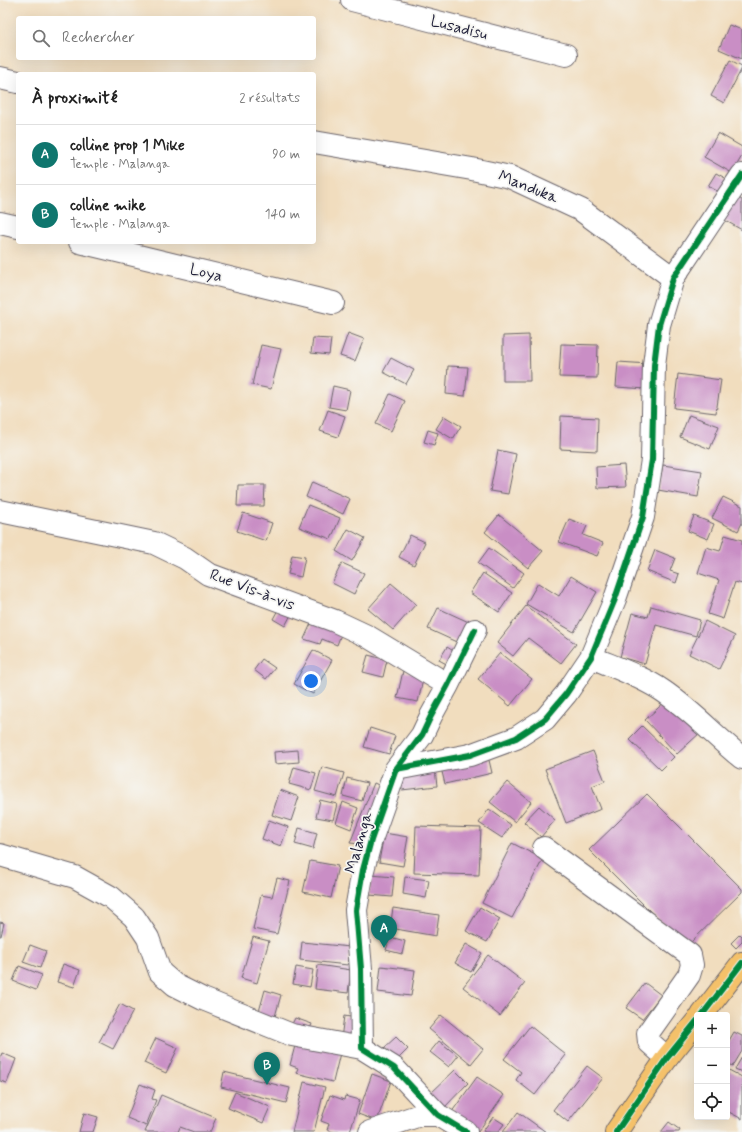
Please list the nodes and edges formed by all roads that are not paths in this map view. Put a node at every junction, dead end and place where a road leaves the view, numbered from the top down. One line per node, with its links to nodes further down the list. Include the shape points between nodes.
1 (352, 0): 2 (street, Lusadisu)
2 (566, 54)
3 (0, 78): 4 (street)
4 (16, 82)
5 (316, 142): 10 (street, Manduka, via 472,168 510,177 581,210)
6 (742, 175): 10 (street)
7 (0, 223): 8 (street)
8 (16, 227)
9 (88, 244): 11 (street, Loya)
10 (672, 278): 14 (street, via 659,325 654,365 652,460 643,517 615,599)
11 (333, 304)
12 (0, 511): 15 (street, Rue Vis-à-vis, via 154,543 185,558 208,574 335,621 367,636)
13 (475, 630): 15 (street, Malanga)
14 (591, 657): 16 (street, via 662,690); 17 (street, via 545,719 516,738 470,755)
15 (448, 686): 17 (street, Malanga, via 422,735)
16 (742, 758)
17 (396, 769): 23 (street, Malanga, via 371,840 356,910 361,969)
18 (544, 848): 24 (street, via 690,955 692,965 689,974 648,1033 649,1042)
19 (0, 855): 23 (street, via 75,877 111,897 134,917 148,938 160,972 175,985 292,1035)
20 (742, 963): 21 (highway)
21 (704, 1012)
22 (694, 1025): 24 (highway)
23 (362, 1048): 25 (street, via 394,1068)
24 (667, 1058): 28 (highway)
25 (438, 1115): 26 (street, via 420,1115); 27 (street)
26 (370, 1132)
27 (466, 1132)
28 (616, 1132)

